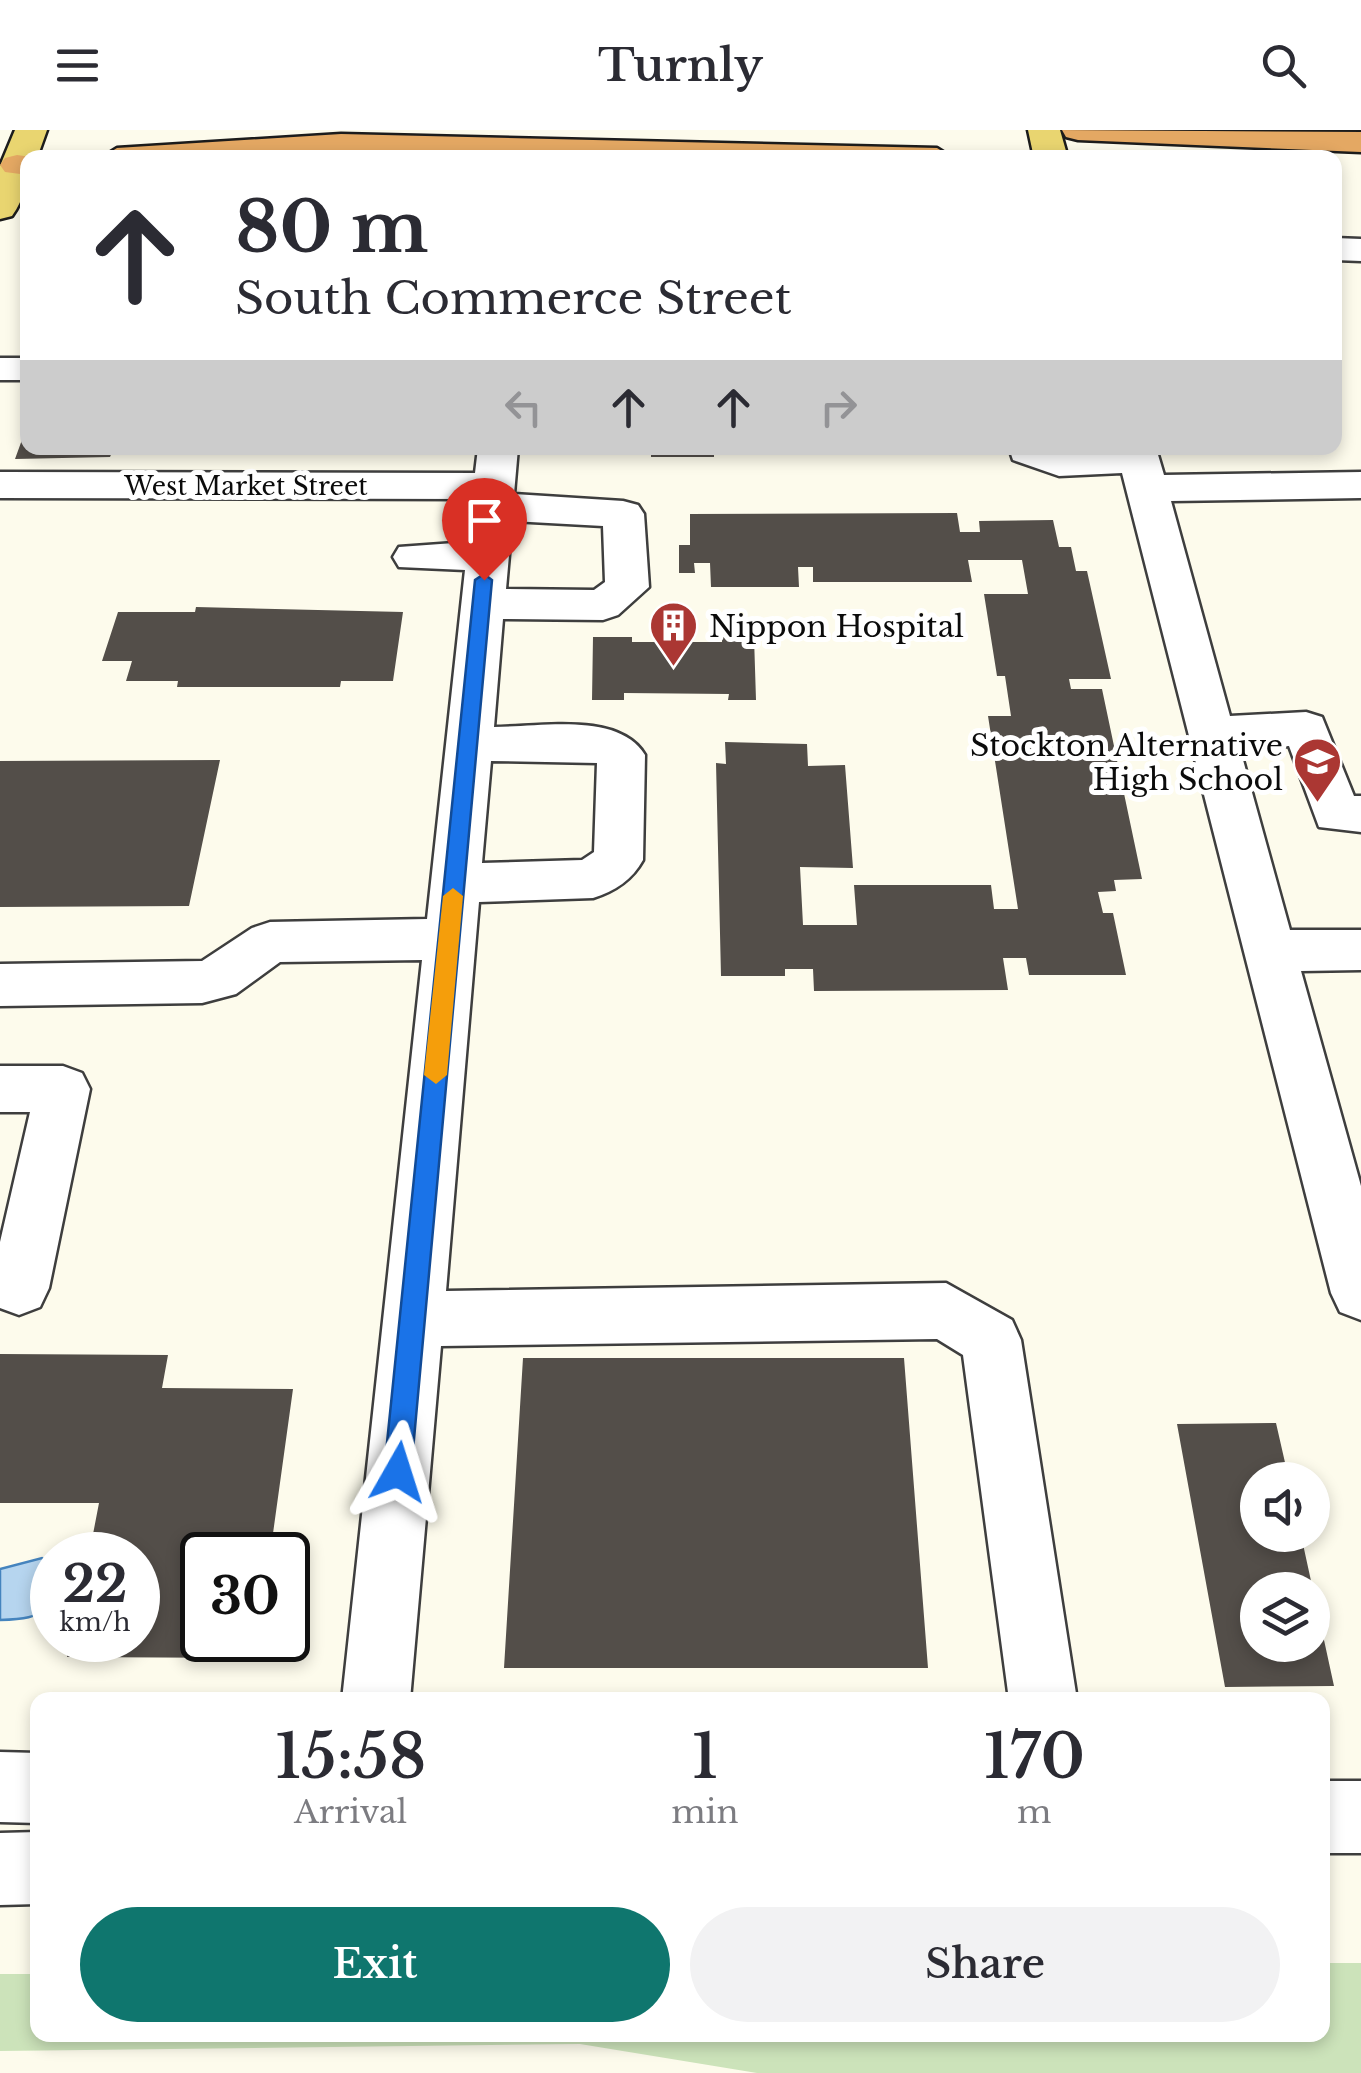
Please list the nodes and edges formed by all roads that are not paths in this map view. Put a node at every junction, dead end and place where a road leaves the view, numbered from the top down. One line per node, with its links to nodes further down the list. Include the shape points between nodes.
1 (1078, 130): 3 (highway)
2 (1361, 142): 3 (highway)
3 (1151, 145): 6 (highway); 7 (highway)
4 (224, 150): 5 (highway, via 305,144)
5 (575, 150)
6 (1114, 150)
7 (1205, 150)
8 (18, 165): 9 (main road)
9 (0, 209)
10 (1037, 455): 11 (street, via 1058,463)
11 (1141, 465): 14 (street); 19 (street)
12 (198, 467): 13 (street, West Market Street); 15 (street, West Market Street)
13 (494, 480): 16 (street); 18 (street, West Market Street, via 622,514 626,587 603,605)
14 (1361, 485)
15 (0, 486)
16 (486, 556): 17 (street); 18 (street)
17 (414, 557)
18 (481, 604): 20 (street)
19 (1213, 733): 21 (street, via 1306,730 1336,814); 23 (street)
20 (468, 744): 22 (street); 22 (street, via 616,748 618,860 593,879)
21 (1361, 814)
22 (454, 883): 25 (street)
23 (1269, 945): 24 (street); 29 (street)
24 (1361, 950)
25 (447, 954): 26 (street, via 270,942 218,979 202,982); 30 (street)
26 (0, 985)
27 (0, 1089): 28 (street, via 62,1089)
28 (19, 1288)
29 (1361, 1292)
30 (412, 1320): 31 (street); 32 (street, via 946,1311 990,1340)
31 (377, 1692)
32 (1042, 1692)
33 (0, 1787): 34 (street)
34 (30, 1788)
35 (1361, 1817): 36 (street)
36 (1330, 1818)
37 (30, 1868): 38 (street)
38 (0, 1869)

